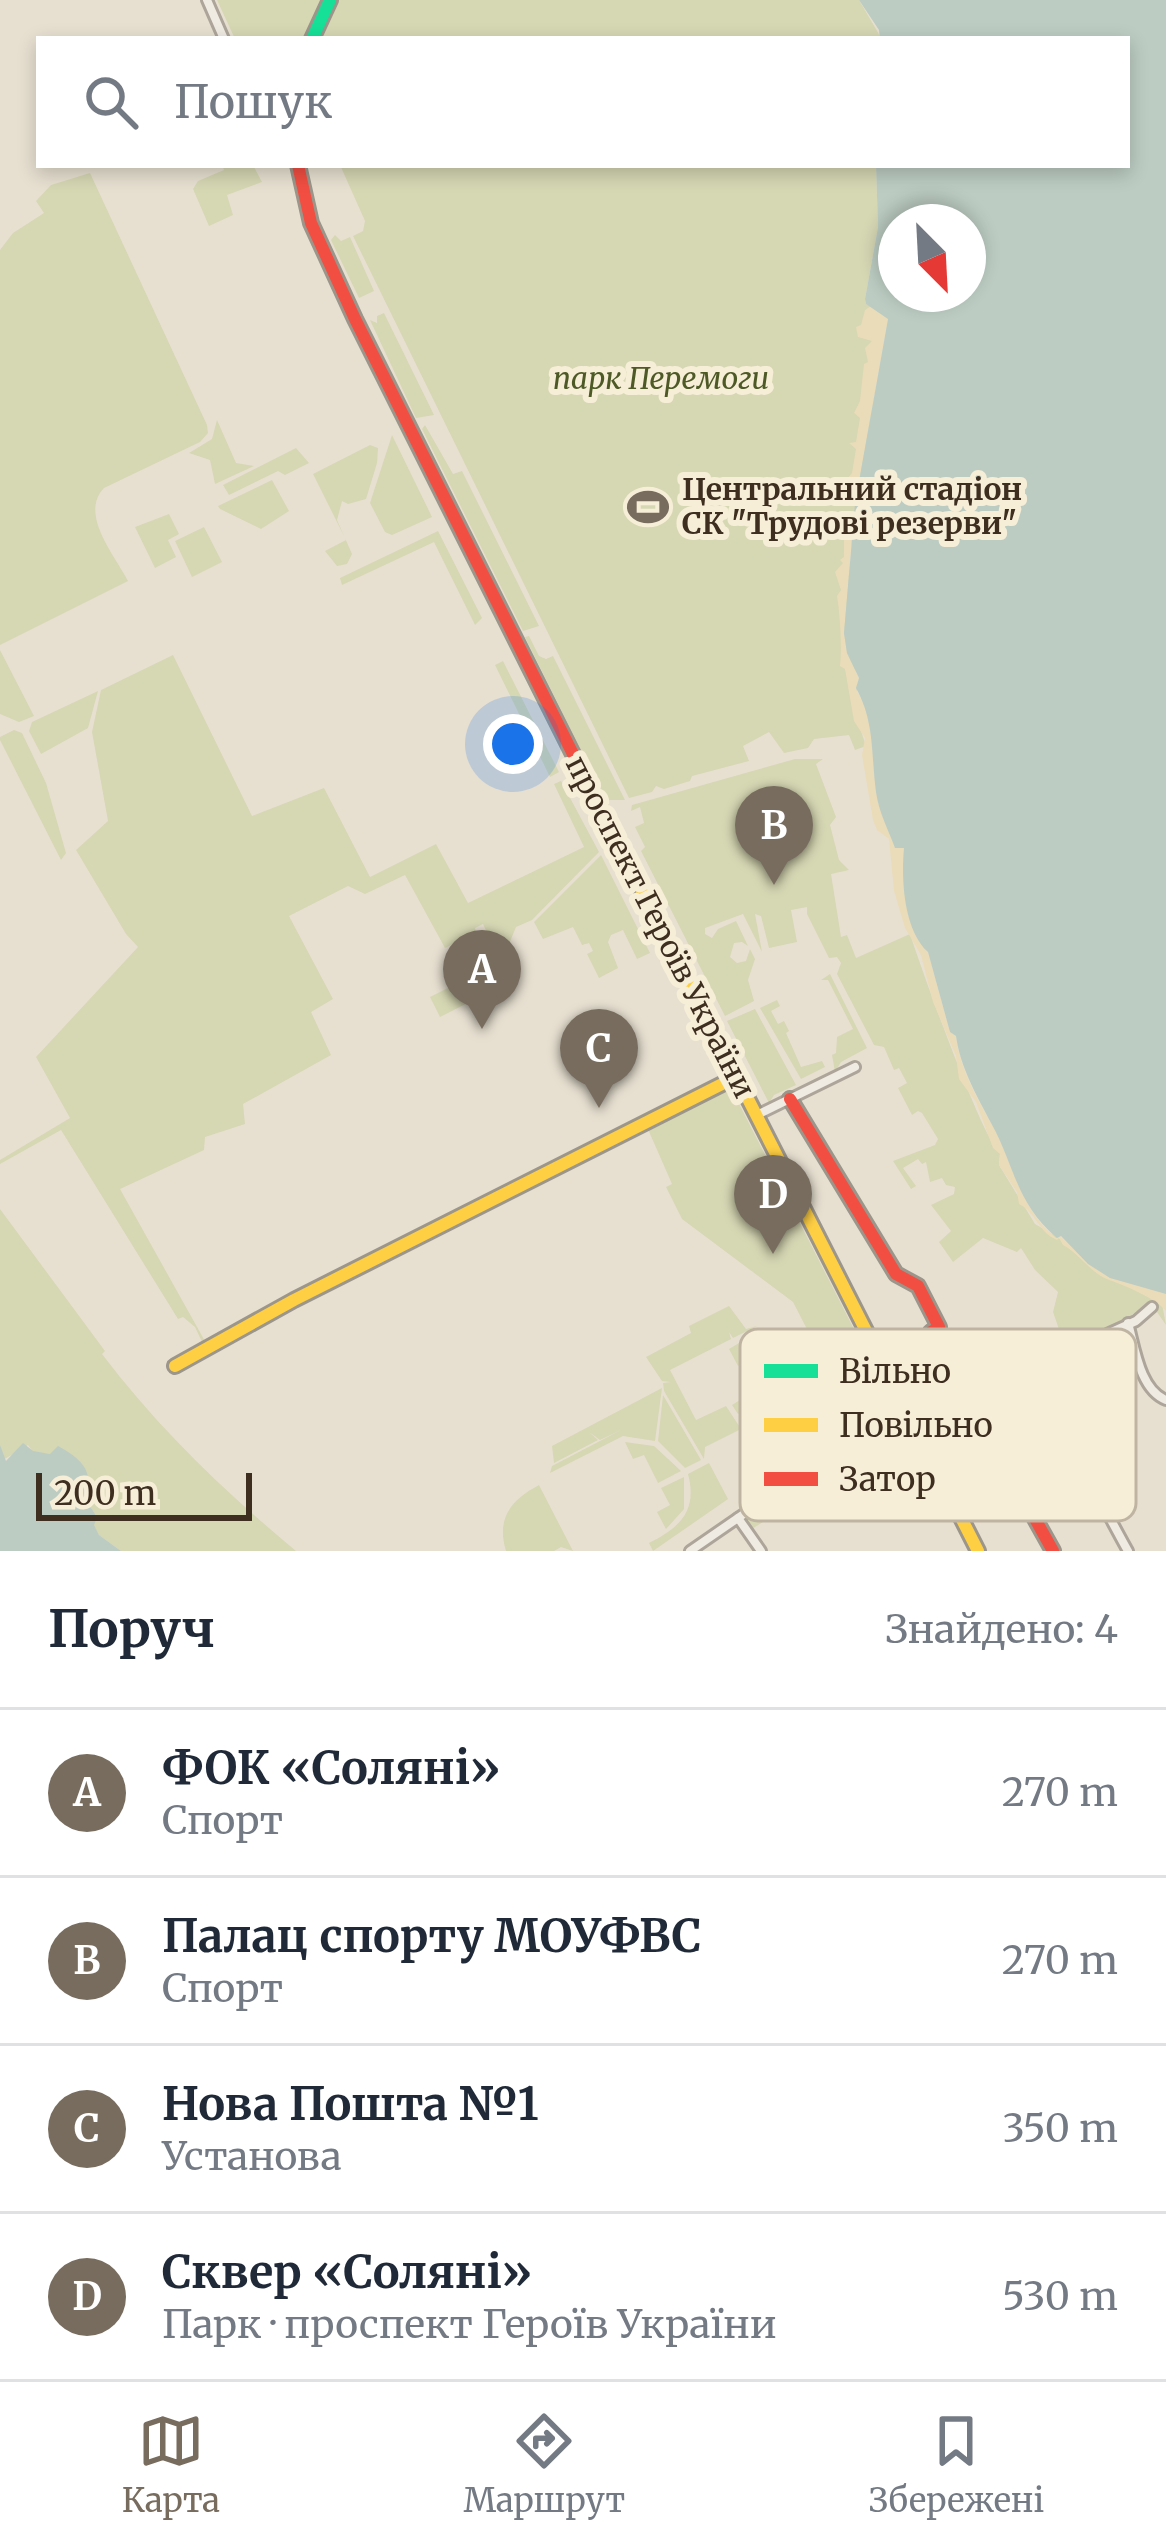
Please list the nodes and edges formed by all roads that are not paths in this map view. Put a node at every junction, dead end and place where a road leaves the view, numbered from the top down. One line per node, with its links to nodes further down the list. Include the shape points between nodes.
1 (207, 0): 3 (street)
2 (330, 0): 4 (main road)
3 (223, 36)
4 (313, 36)
5 (299, 168): 7 (main road, проспект Героїв України, via 311,223 356,319)
6 (855, 1067): 8 (street)
7 (736, 1077): 9 (main road, проспект Героїв України); 17 (main road)
8 (790, 1099): 9 (street); 13 (main road, via 896,1274 918,1286)
9 (756, 1116): 12 (main road, проспект Героїв України)
10 (1152, 1307): 11 (street)
11 (1128, 1323): 14 (street); 15 (street)
12 (865, 1329)
13 (936, 1329)
14 (1115, 1329)
15 (1130, 1329)
16 (1136, 1348): 18 (street, via 1148,1385)
17 (176, 1366)
18 (1166, 1400)
19 (738, 1518): 23 (street); 24 (street)
20 (963, 1521): 25 (main road, проспект Героїв України)
21 (1037, 1521): 26 (main road)
22 (1111, 1521): 27 (street)
23 (690, 1551)
24 (760, 1551)
25 (978, 1551)
26 (1053, 1551)
27 (1128, 1551)

